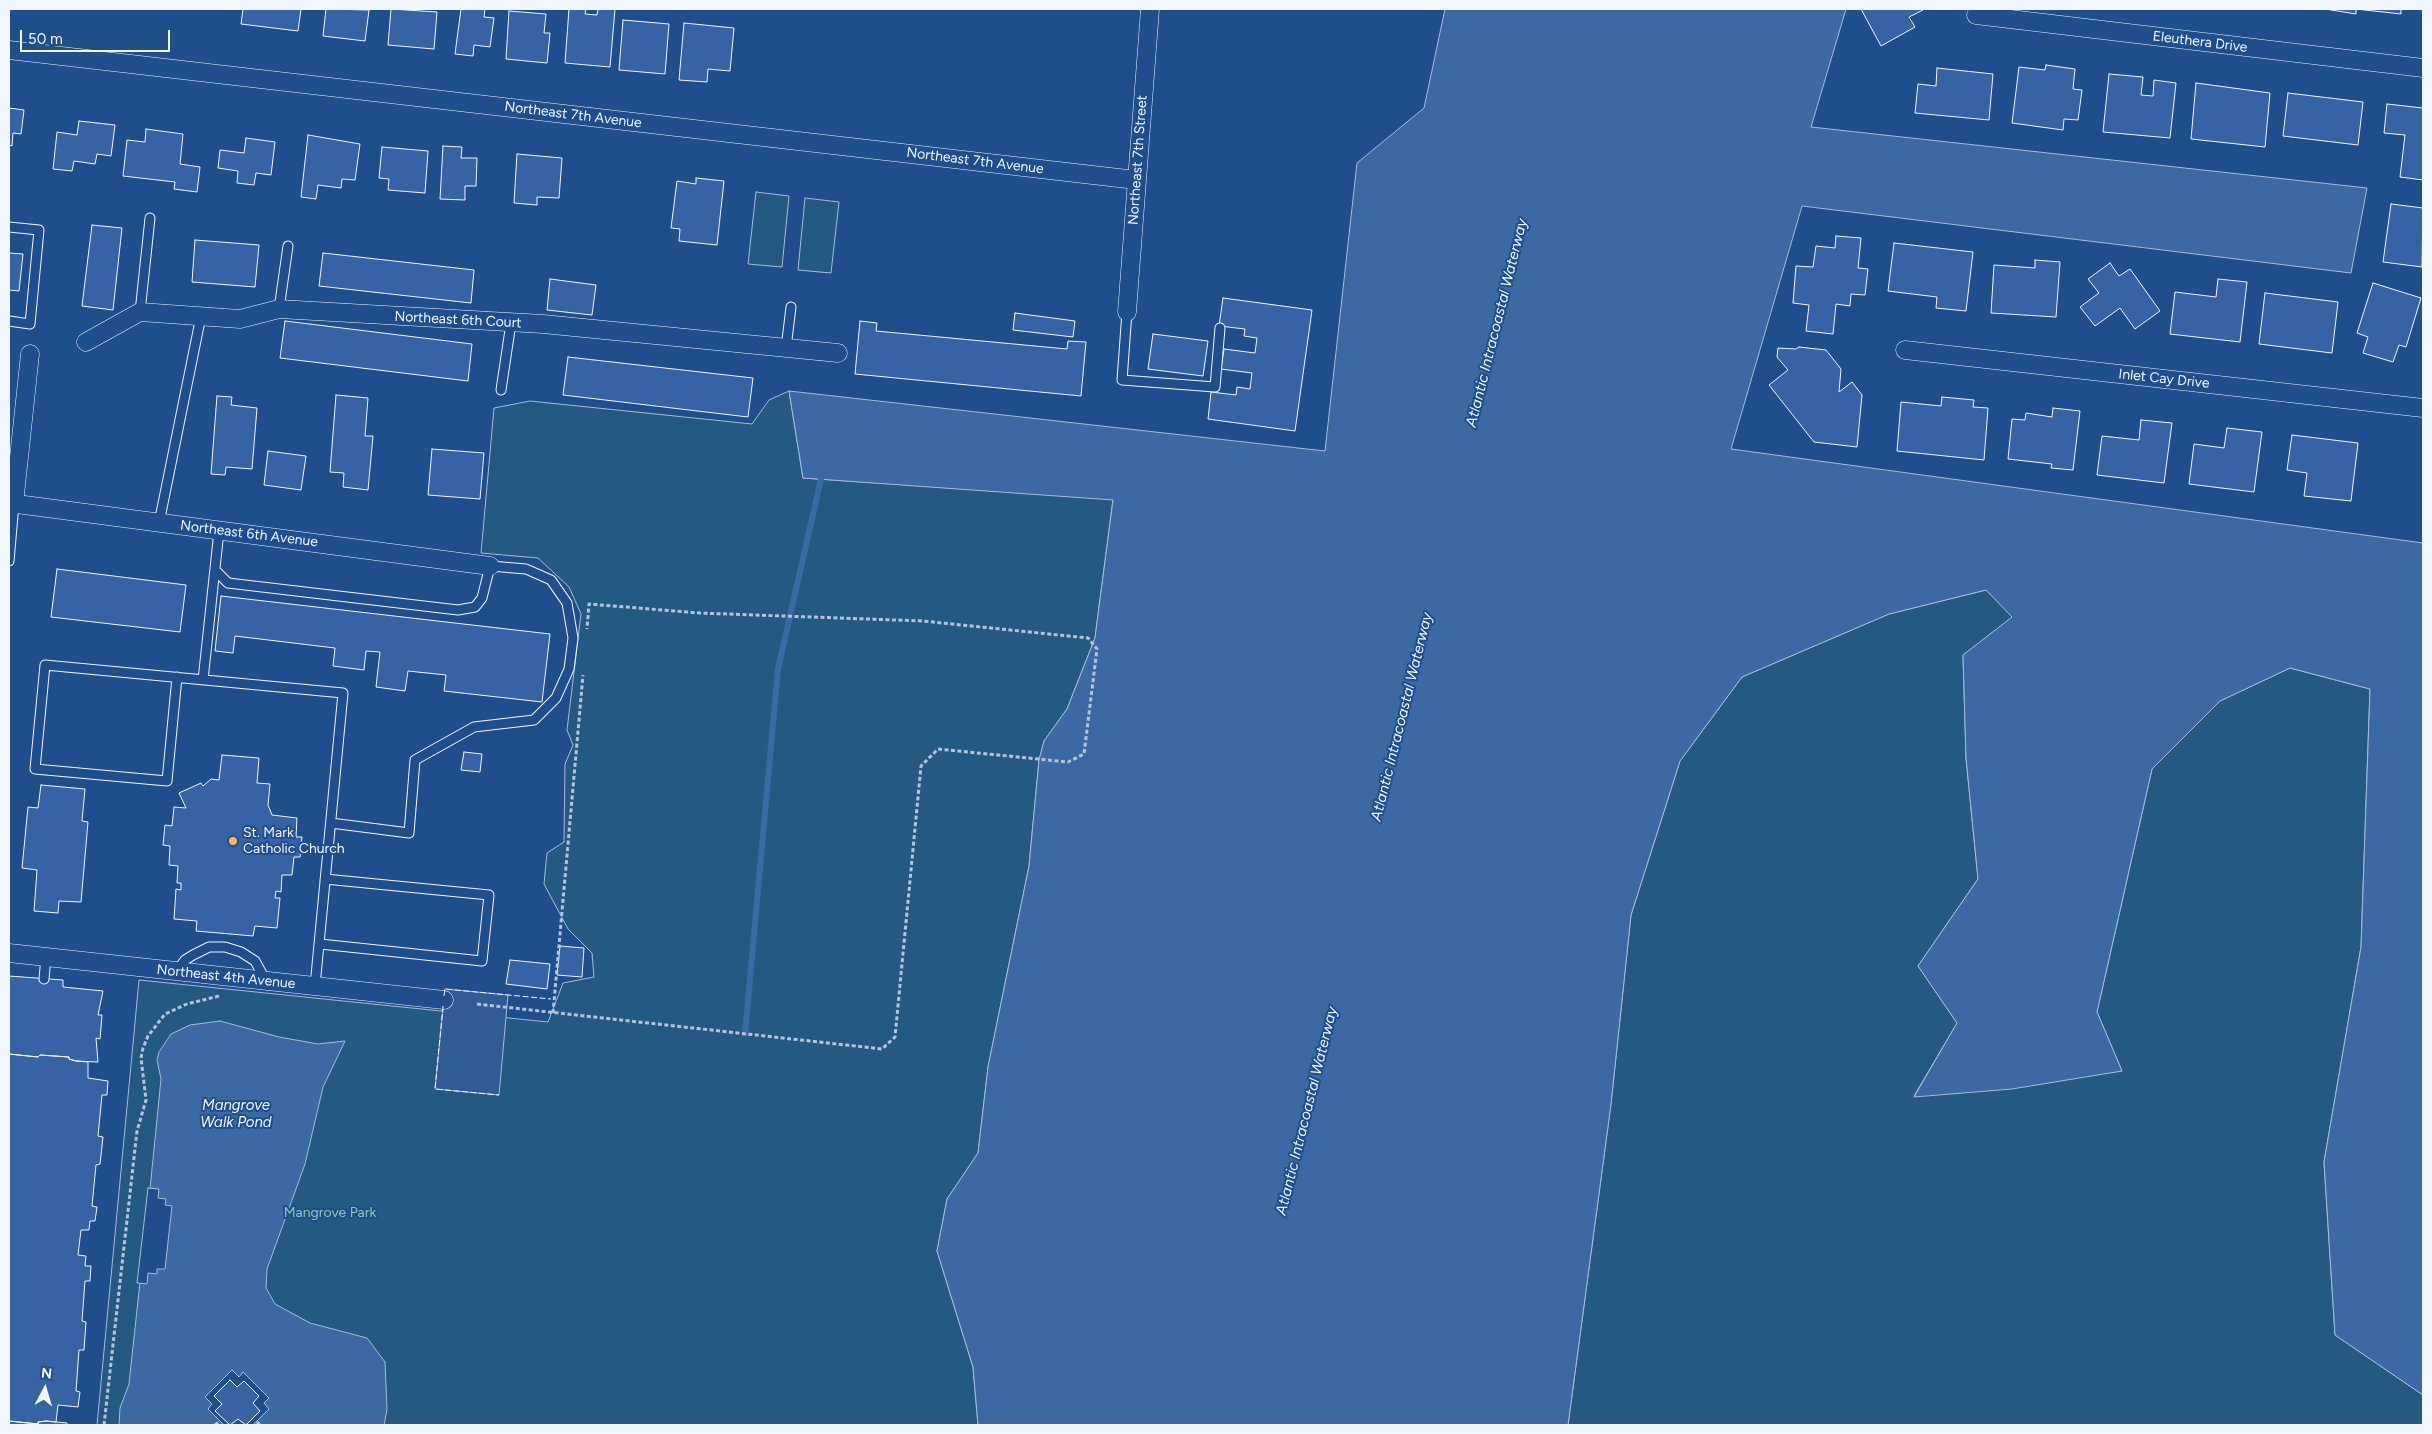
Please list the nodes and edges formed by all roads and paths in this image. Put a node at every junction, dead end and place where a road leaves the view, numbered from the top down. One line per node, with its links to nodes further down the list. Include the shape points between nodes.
1 (1150, 9): 5 (street, Northeast 7th Street)
2 (1976, 16): 4 (street, Eleuthera Drive)
3 (9, 50): 5 (street, Northeast 7th Avenue)
4 (2423, 68)
5 (1136, 180): 12 (street, Northeast 7th Street)
6 (150, 218): 11 (lane)
7 (9, 227): 14 (lane, via 39,230 30,324)
8 (288, 246): 10 (lane)
9 (791, 307): 18 (lane)
10 (280, 309): 13 (street, Northeast 6th Court, via 240,318); 15 (street, Northeast 6th Court)
11 (140, 312): 13 (street, Northeast 6th Court); 17 (street)
12 (1127, 312): 16 (lane, via 1122,380 1215,387)
13 (201, 316): 25 (lane)
14 (9, 321)
15 (511, 323): 18 (street, Northeast 6th Court); 22 (lane)
16 (1220, 328)
17 (86, 342)
18 (786, 348): 20 (street, Northeast 6th Court)
19 (1905, 350): 23 (street, Inlet Cay Drive)
20 (838, 353)
21 (30, 354): 24 (street)
22 (501, 390)
23 (2423, 408)
24 (12, 504): 25 (street, Northeast 6th Avenue); 27 (lane)
25 (159, 522): 26 (street, Northeast 6th Avenue)
26 (219, 530): 28 (street, Northeast 6th Avenue); 29 (lane)
27 (9, 561)
28 (490, 566): 29 (lane, via 482,598 475,607 458,610 228,584); 34 (lane, via 526,569 551,580 567,603 573,638 569,669 556,698 534,720 474,726 415,760 409,833)
29 (215, 570): 33 (lane)
30 (587, 634): 46 (path, via 590,604 700,613 923,621 1088,638 1097,649 1084,754 1068,762 938,749 921,766 895,1037 882,1049)
31 (583, 672): 46 (path)
32 (177, 677): 32 (lane, via 45,665 35,768 167,781); 33 (lane)
33 (203, 680): 34 (lane, via 343,693)
34 (331, 823): 35 (lane)
35 (326, 878): 36 (lane); 36 (lane, via 489,895 482,961)
36 (320, 944): 42 (lane)
37 (9, 953): 38 (street, Northeast 4th Avenue)
38 (46, 957): 39 (street, Northeast 4th Avenue); 40 (lane)
39 (177, 972): 41 (street, Northeast 4th Avenue); 41 (lane, via 193,955 209,947 224,947 242,952 255,961)
40 (44, 979)
41 (266, 981): 42 (street, Northeast 4th Avenue)
42 (315, 986): 44 (street, Northeast 4th Avenue)
43 (226, 994): 49 (path, via 187,1004 165,1014 143,1048 141,1058 146,1100 137,1132)
44 (444, 1000)
45 (477, 1004): 46 (path)
46 (553, 1013)
47 (220, 1421): 50 (path)
48 (257, 1422): 51 (path)
49 (104, 1425)
50 (215, 1425)
51 (260, 1425)

